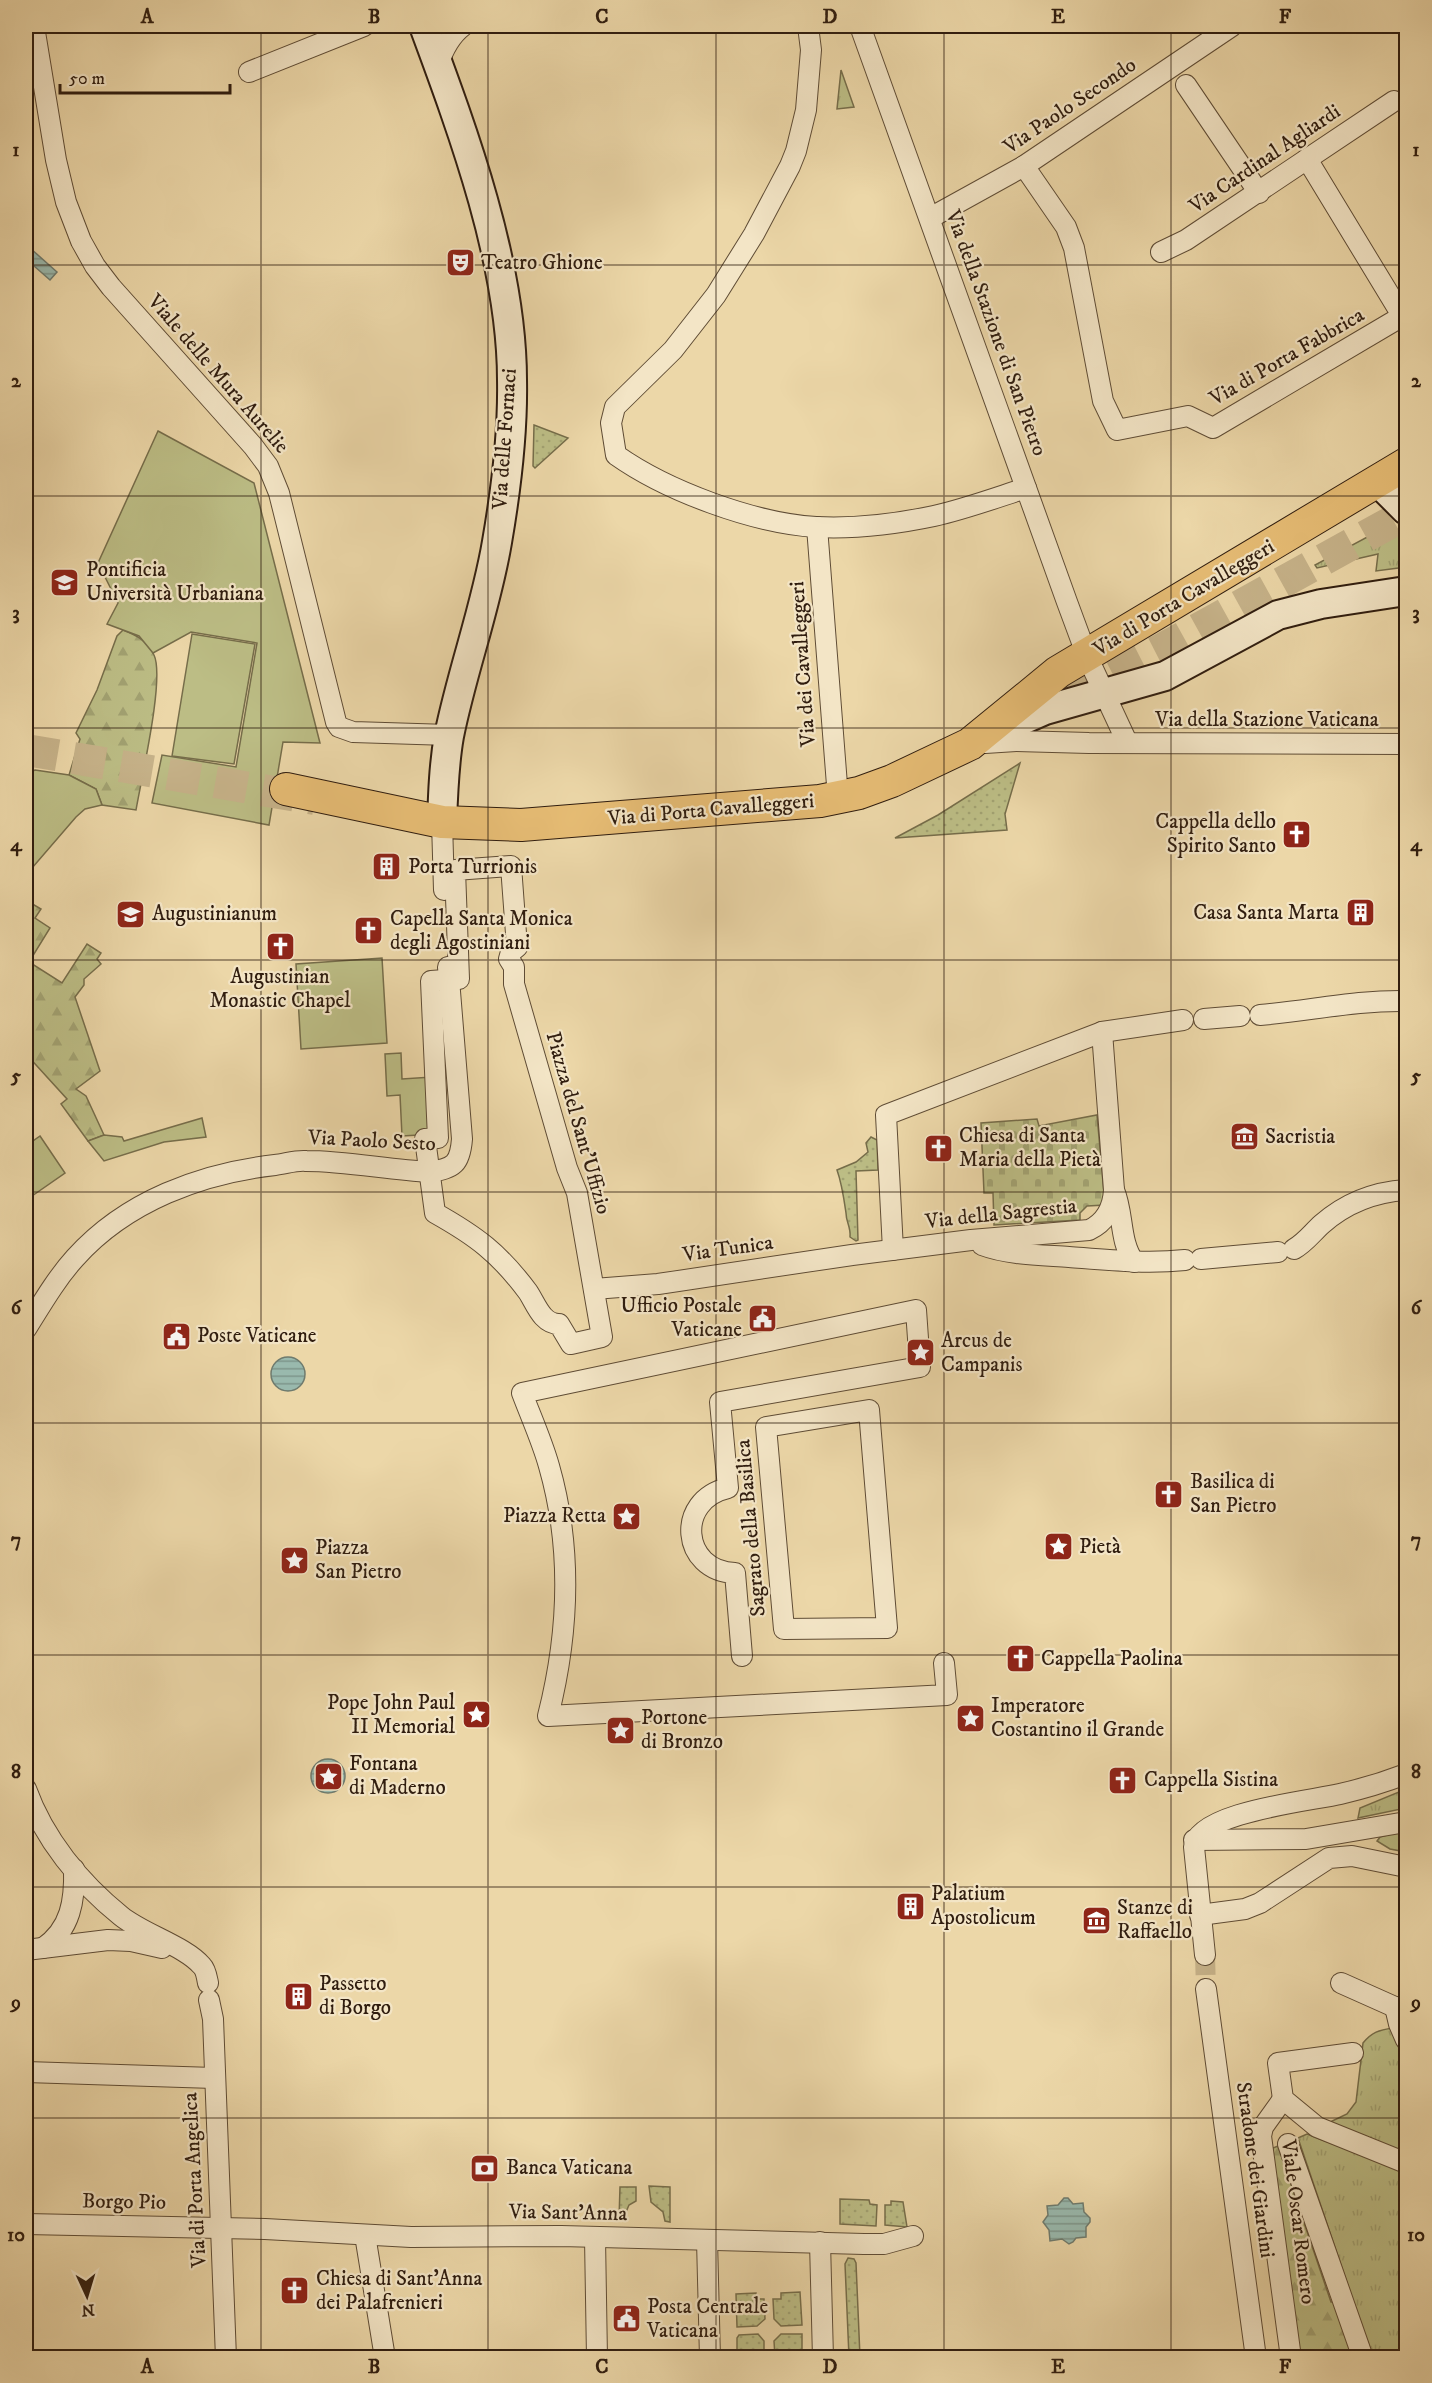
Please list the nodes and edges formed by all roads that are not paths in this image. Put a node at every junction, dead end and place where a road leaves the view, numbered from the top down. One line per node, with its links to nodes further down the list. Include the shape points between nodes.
1 (34, 26): 26 (street, Viale delle Mura Aurelie, via 57,160 78,235 106,282 268,466 279,493 336,722 352,732)
2 (364, 26): 9 (street)
3 (424, 26): 8 (street, Via delle Fornaci)
4 (459, 26): 8 (street)
5 (808, 26): 22 (street, via 811,50 806,110 790,166 716,295 673,350 615,407 611,423 616,455 638,469 728,509)
6 (860, 26): 15 (street, Via della Stazione di San Pietro)
7 (1232, 26): 13 (street, Via Paolo Secondo)
8 (438, 64): 26 (street, Via delle Fornaci, via 497,261 507,314 512,381 497,543)
9 (249, 72)
10 (1186, 85): 14 (street)
11 (1394, 101): 12 (street, Via Cardinal Agliardi)
12 (1307, 159): 14 (street, Via Cardinal Agliardi); 17 (street)
13 (1024, 166): 15 (street, Via Paolo Secondo); 17 (street, Via di Porta Fabbrica, via 1066,227 1074,248 1103,401 1117,430 1188,417 1213,428)
14 (1258, 193): 16 (street, Via Cardinal Agliardi)
15 (930, 218): 20 (street, Via della Stazione di San Pietro)
16 (1161, 252)
17 (1405, 318)
18 (1407, 464): 19 (main road, Via di Porta Cavalleggeri)
19 (1378, 483): 21 (street); 24 (main road, Via di Porta Cavalleggeri)
20 (1026, 488): 22 (street, via 912,520); 24 (street, Via della Stazione di San Pietro)
21 (1407, 510)
22 (817, 527): 31 (street, Via dei Cavalleggeri)
23 (1407, 591): 25 (street, Via di Porta Cavalleggeri, via 1278,615 1176,671)
24 (1087, 656): 25 (street, Via della Stazione Vaticana); 28 (main road, Via di Porta Cavalleggeri, via 1058,672)
25 (1104, 694): 27 (street, Via della Stazione Vaticana); 28 (street, Via di Porta Cavalleggeri, via 1045,710)
26 (449, 735): 32 (street, Via delle Fornaci)
27 (1127, 742): 28 (street, Via della Stazione Vaticana); 29 (street, Via della Stazione Vaticana)
28 (970, 744): 31 (main road, Via di Porta Cavalleggeri, via 901,778)
29 (1407, 744)
30 (286, 789): 32 (main road, Via di Porta Cavalleggeri)
31 (838, 798): 32 (main road, Via di Porta Cavalleggeri, via 521,825)
32 (442, 822): 33 (street, Piazza del Sant'Uffizio)
33 (449, 979): 38 (street, Piazza del Sant'Uffizio, via 462,1139); 39 (street, Piazza del Sant'Uffizio, via 431,981 438,1138 425,1139); 46 (street, Piazza del Sant'Uffizio, via 459,979 454,870 511,866 517,947 509,959 577,1193)
34 (1407, 1001): 35 (street, via 1379,1000)
35 (1204, 1019)
36 (1183, 1020): 37 (street)
37 (1102, 1032): 40 (street); 43 (street, via 886,1115)
38 (454, 1164): 39 (street, Via Paolo Sesto)
39 (430, 1172): 46 (street, Piazza del Sant'Uffizio, via 435,1212 477,1237 493,1252 547,1320 559,1324 571,1344 602,1337); 47 (street, Via Paolo Sesto, via 304,1160 249,1168 190,1183 150,1201 95,1239 57,1281)
40 (1114, 1190): 42 (street, Via della Sagrestia, via 1107,1215 1089,1230); 45 (street, via 1120,1203 1127,1252)
41 (1407, 1190): 45 (street, via 1354,1202 1336,1212 1301,1245 1286,1250)
42 (971, 1240): 43 (street, Via della Sagrestia); 45 (street, via 994,1249)
43 (893, 1250): 44 (street, Via della Sagrestia)
44 (869, 1253): 46 (street, Via Tunica, via 658,1284)
45 (1134, 1262)
46 (594, 1289)
47 (26, 1329)
48 (887, 1628): 48 (street, Sagrato della Basilica, via 784,1629 766,1427 869,1410)
49 (742, 1656): 50 (street, via 735,1573 708,1564 698,1554 691,1534 692,1520 702,1501 728,1488 720,1402 920,1367 916,1310 522,1393 549,1466 565,1547 564,1635 548,1716 947,1695)
50 (944, 1663)
51 (1407, 1774): 54 (street, via 1219,1822)
52 (26, 1789): 56 (street, Via di Porta Angelica, via 47,1833)
53 (1407, 1822): 54 (street, via 1306,1839)
54 (1194, 1840): 57 (street)
55 (1407, 1867): 57 (street, via 1352,1856 1329,1858 1245,1910)
56 (74, 1869): 58 (street, via 74,1903 63,1929 51,1942); 59 (street, Via di Porta Angelica, via 122,1917)
57 (1200, 1915): 60 (street)
58 (34, 1949): 59 (street, via 131,1941)
59 (186, 1954): 67 (street, Via di Porta Angelica, via 204,1967 213,2019)
60 (1205, 1955)
61 (1341, 1983): 63 (street)
62 (1206, 1989): 83 (street, Stradone dei Giardini)
63 (1401, 2009): 64 (street, via 1399,2024)
64 (1407, 2040)
65 (1353, 2053): 68 (street, via 1278,2064)
66 (26, 2072): 67 (street)
67 (214, 2078): 72 (street, Via di Porta Angelica)
68 (1283, 2099): 70 (street, via 1317,2127); 84 (street, Viale Oscar Romero, via 1261,2136)
69 (1288, 2144): 85 (street)
70 (1407, 2163)
71 (26, 2224): 72 (street, Borgo Pio)
72 (222, 2228): 73 (street, Via Sant'Anna); 78 (street, Via di Porta Angelica)
73 (365, 2235): 75 (street, Via Sant'Anna); 79 (street)
74 (913, 2236): 77 (street, Via Sant'Anna, via 884,2244)
75 (595, 2238): 76 (street, Via Sant'Anna); 80 (street)
76 (707, 2240): 77 (street, Via Sant'Anna); 81 (street)
77 (820, 2242): 82 (street)
78 (226, 2358)
79 (385, 2358)
80 (597, 2358)
81 (710, 2358)
82 (823, 2358)
83 (1256, 2358)
84 (1291, 2358)
85 (1363, 2358)

